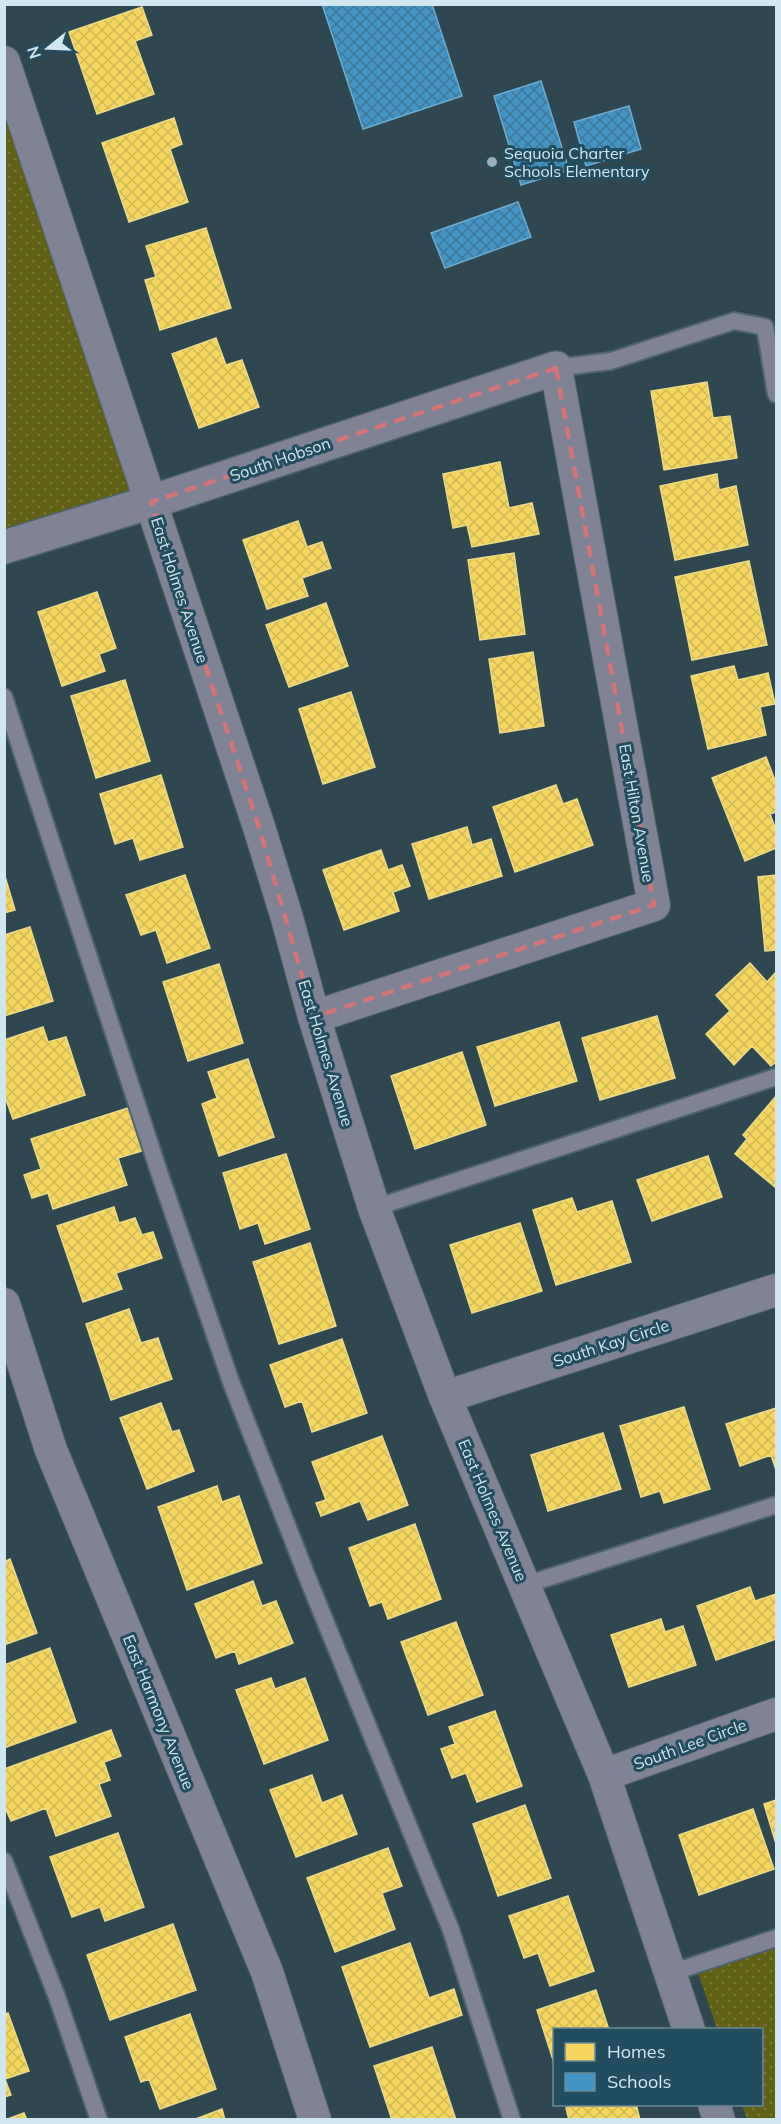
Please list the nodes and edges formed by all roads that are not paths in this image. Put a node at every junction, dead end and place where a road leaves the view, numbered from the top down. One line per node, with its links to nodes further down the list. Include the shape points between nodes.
1 (4, 62): 4 (street, East Holmes Avenue)
2 (556, 369): 3 (lane, via 611,361 734,321 765,327); 4 (street, South Hobson); 7 (street, East Hilton Avenue, via 654,906)
3 (777, 394)
4 (151, 502): 5 (street, South Hobson); 7 (street, East Holmes Avenue, via 259,826)
5 (4, 547)
6 (4, 697): 23 (lane, via 231,1382 451,1930)
7 (314, 1017): 9 (street, East Holmes Avenue)
8 (777, 1077): 9 (lane)
9 (374, 1208): 12 (street, East Holmes Avenue)
10 (777, 1290): 12 (street, South Kay Circle)
11 (4, 1304): 22 (street, East Harmony Avenue, via 51,1450 267,1972)
12 (445, 1397): 14 (street, East Holmes Avenue)
13 (777, 1505): 14 (lane)
14 (525, 1585): 16 (street, East Holmes Avenue)
15 (777, 1714): 16 (street, South Lee Circle)
16 (604, 1775): 19 (street, East Holmes Avenue)
17 (4, 1862): 21 (lane, via 57,1996)
18 (777, 1938): 19 (lane)
19 (671, 1973): 20 (street, East Holmes Avenue)
20 (688, 2028)
21 (99, 2120)
22 (315, 2120)
23 (512, 2120)

